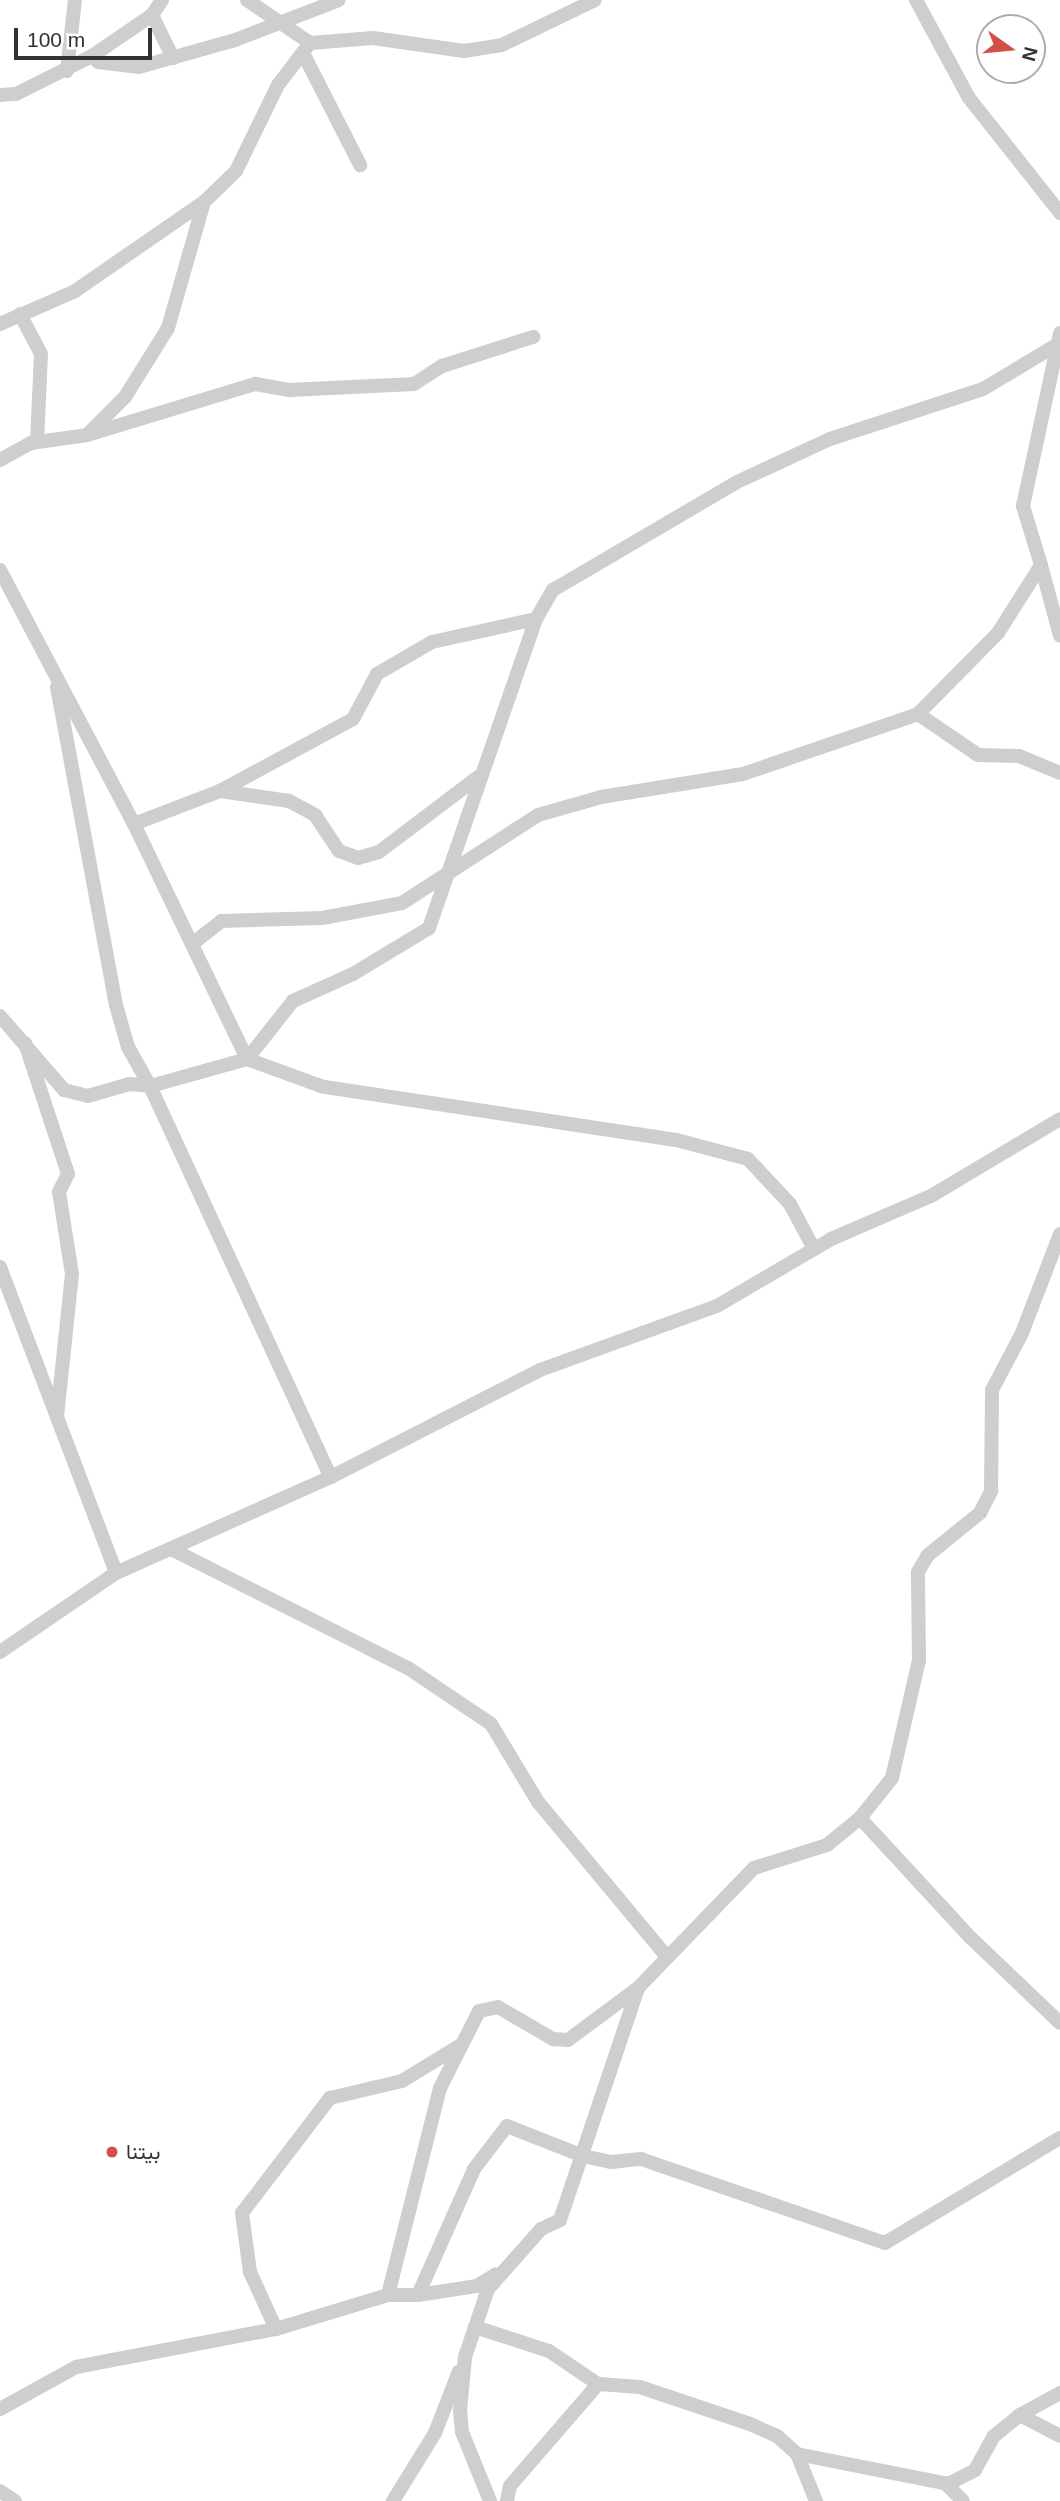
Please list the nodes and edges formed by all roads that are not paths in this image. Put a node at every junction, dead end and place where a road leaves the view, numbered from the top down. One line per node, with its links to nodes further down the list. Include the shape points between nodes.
1 (75, 0): 12 (street)
2 (162, 0): 7 (street)
3 (247, 0): 8 (street)
4 (339, 0): 8 (street)
5 (595, 0): 9 (street, via 502,45 427,50 373,38)
6 (916, 0): 16 (street, via 969,98)
7 (152, 15): 10 (street); 11 (street)
8 (283, 20): 9 (street); 11 (street)
9 (307, 48): 14 (street); 15 (street, via 278,85 236,171)
10 (92, 56): 11 (street, via 117,66); 12 (street)
11 (173, 58)
12 (67, 71): 13 (street, via 16,94)
13 (0, 94)
14 (360, 165)
15 (204, 202): 17 (street, via 75,291); 22 (street, via 168,328 125,397)
16 (1060, 213)
17 (20, 314): 18 (street); 23 (street, via 41,354)
18 (0, 324)
19 (1060, 333): 21 (street)
20 (533, 337): 22 (street, via 442,366 414,384 290,390 255,384)
21 (1057, 347): 25 (street, via 1023,506); 27 (street, via 983,389 830,439 737,482 568,578 552,590)
22 (87, 435): 23 (street)
23 (37, 442): 24 (street)
24 (0, 460)
25 (1041, 565): 28 (street); 30 (street, via 998,634)
26 (0, 570): 29 (street)
27 (536, 619): 32 (street); 33 (street, via 432,642 377,674 354,719)
28 (1060, 636)
29 (54, 673): 34 (street); 40 (street, via 116,1005 128,1047)
30 (918, 714): 31 (street, via 978,755 1019,756); 35 (street, via 743,774 601,797 538,815)
31 (1060, 773)
32 (479, 776): 33 (street, via 379,852 358,858 339,851 315,815 289,801); 35 (street)
33 (220, 791): 34 (street)
34 (134, 824): 36 (street)
35 (445, 877): 36 (street, via 401,903 322,918 221,920); 39 (street, via 429,928 353,974 293,1001)
36 (192, 944): 39 (street)
37 (0, 1016): 38 (street)
38 (25, 1043): 40 (street, via 64,1090 88,1096 129,1084); 45 (street, via 68,1174 59,1192 72,1274)
39 (247, 1059): 40 (street); 43 (street, via 321,1086 676,1140 748,1159 790,1204)
40 (150, 1086): 46 (street)
41 (1060, 1119): 43 (street, via 931,1196)
42 (1060, 1234): 50 (street, via 1022,1333 992,1390 991,1491 980,1513 928,1555 918,1572 914,1689 892,1778)
43 (814, 1249): 46 (street, via 718,1306 540,1370)
44 (2, 1279): 45 (street)
45 (57, 1417): 48 (street)
46 (331, 1477): 47 (street)
47 (171, 1549): 48 (street); 51 (street, via 408,1668 491,1724 538,1802)
48 (116, 1573): 49 (street)
49 (0, 1652)
50 (860, 1818): 51 (street, via 827,1845 754,1868); 53 (street, via 970,1937)
51 (667, 1957): 52 (street)
52 (638, 1988): 54 (street, via 576,2039 553,2039 498,2007 479,2011); 56 (street)
53 (1060, 2023)
54 (462, 2045): 58 (street, via 440,2088); 61 (street, via 402,2081 330,2098 242,2213 250,2272)
55 (1060, 2138): 56 (street, via 885,2243 641,2159 611,2162)
56 (583, 2156): 57 (street, via 560,2220 541,2229); 59 (street, via 508,2126 474,2169)
57 (503, 2269): 59 (street, via 477,2286); 60 (street, via 488,2289)
58 (388, 2295): 59 (street); 61 (street)
59 (418, 2295)
60 (475, 2327): 62 (street); 63 (street, via 549,2351)
61 (276, 2329): 65 (street, via 76,2367)
62 (465, 2357): 72 (street, via 435,2433); 73 (street, via 462,2432)
63 (598, 2384): 68 (street, via 640,2387 702,2405 777,2436); 74 (street, via 510,2486)
64 (1060, 2393): 66 (street)
65 (0, 2409)
66 (1020, 2415): 67 (street); 69 (street, via 994,2436 975,2470 959,2482)
67 (1060, 2436)
68 (797, 2454): 69 (street); 75 (street)
69 (945, 2483): 76 (street)
70 (0, 2491): 71 (street)
71 (15, 2501)
72 (393, 2501)
73 (490, 2501)
74 (507, 2501)
75 (816, 2501)
76 (963, 2501)

